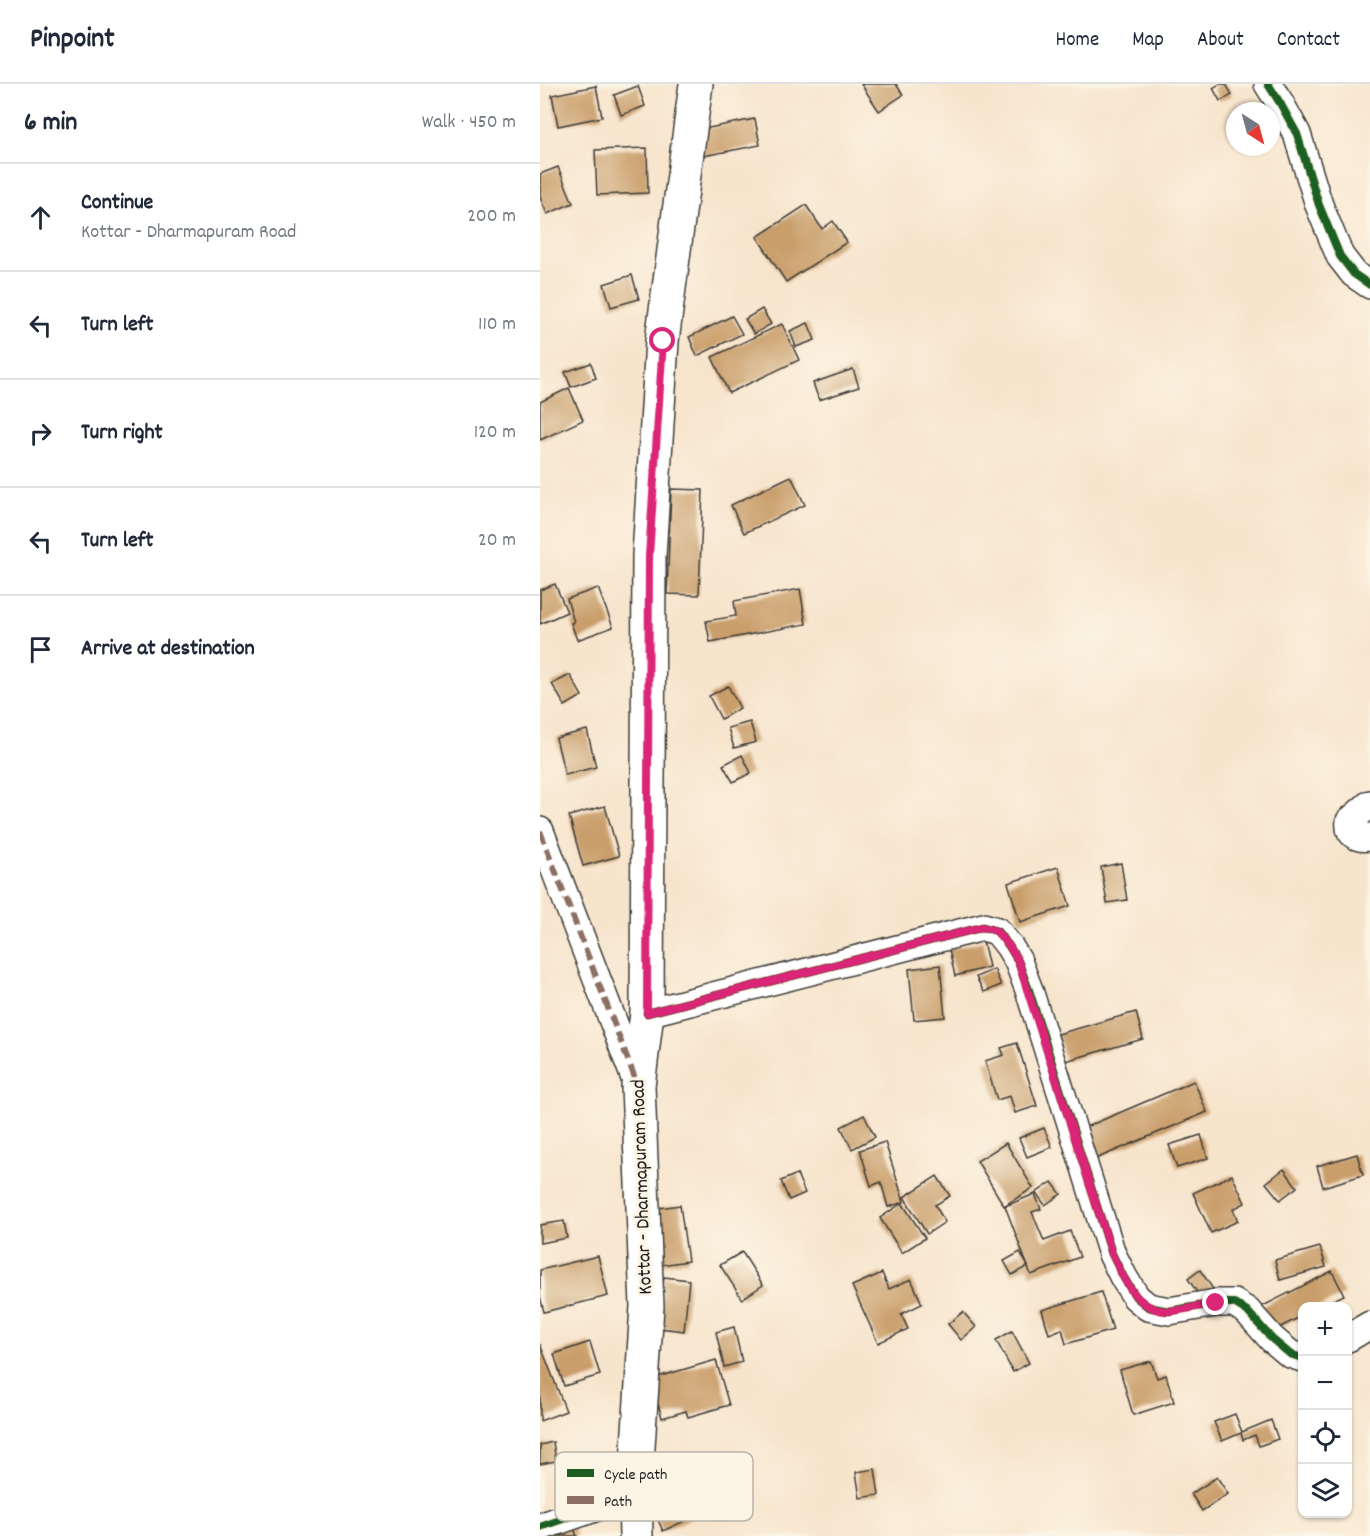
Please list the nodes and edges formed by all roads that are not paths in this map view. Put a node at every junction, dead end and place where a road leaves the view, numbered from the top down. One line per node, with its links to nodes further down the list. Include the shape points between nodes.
1 (696, 84): 7 (main road, Kottar - Dharmapuram Road, via 663,341 649,556)
2 (1268, 84): 3 (street, via 1298,134 1319,205 1340,256 1354,274)
3 (1370, 285)
4 (1370, 804): 6 (street, via 1349,826 1355,836)
5 (540, 831): 8 (street)
6 (1370, 837)
7 (647, 1013): 8 (main road, Kottar - Dharmapuram Road); 11 (street, via 983,927 996,931 1018,961 1112,1254 1136,1297 1148,1306 1169,1311 1234,1303 1247,1311 1272,1339)
8 (638, 1086): 12 (main road, Kottar - Dharmapuram Road, via 647,1306)
9 (1370, 1325): 10 (street)
10 (1352, 1335)
11 (1298, 1357)
12 (638, 1452)
13 (557, 1521): 15 (street)
14 (636, 1521): 16 (main road, Kottar - Dharmapuram Road)
15 (540, 1527)
16 (636, 1536)

